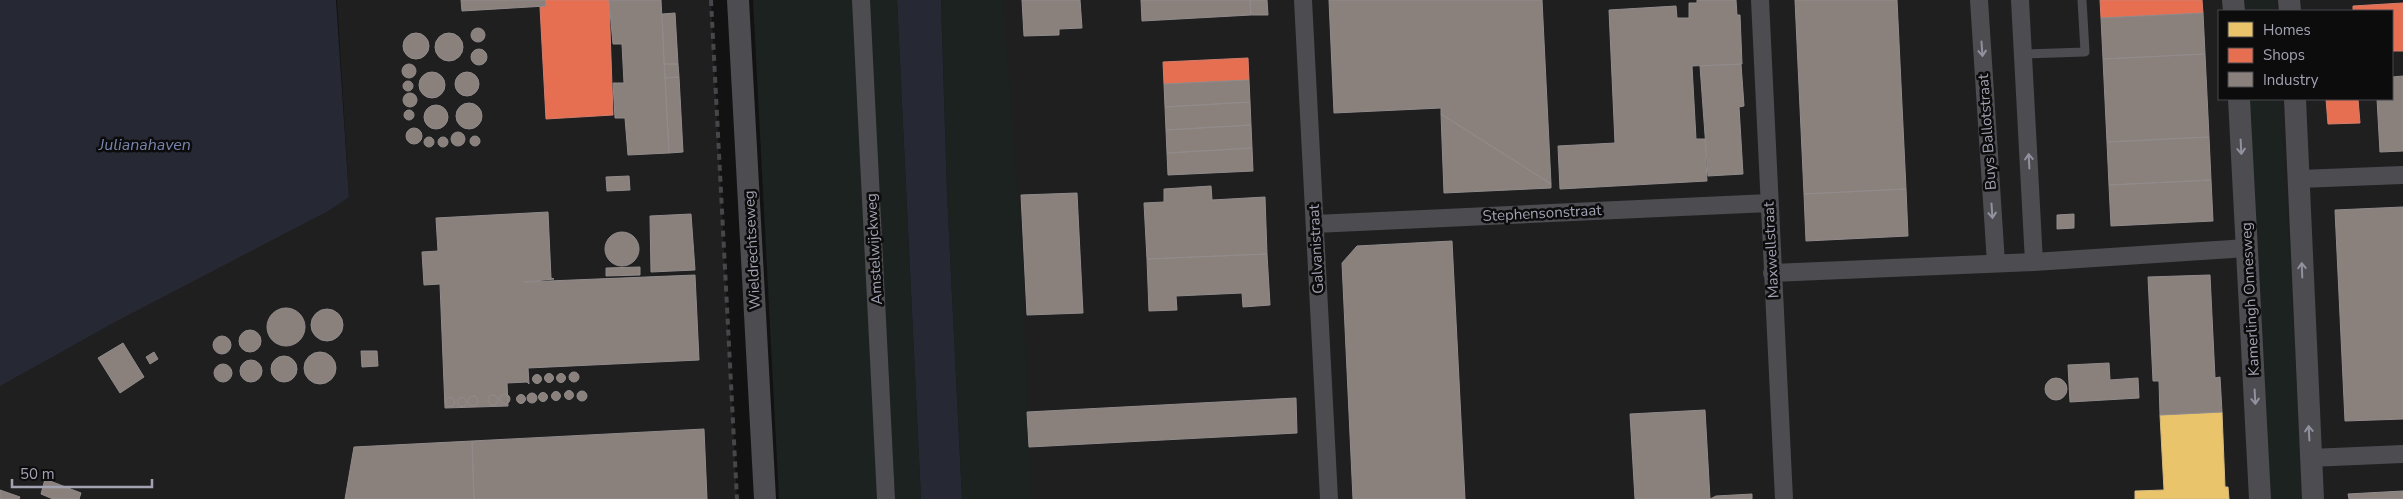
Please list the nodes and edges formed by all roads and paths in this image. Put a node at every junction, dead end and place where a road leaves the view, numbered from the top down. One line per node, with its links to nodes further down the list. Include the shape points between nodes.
1 (738, 0): 21 (street, Wieldrechtseweg)
2 (861, 0): 22 (street, Amstelwijckweg)
3 (1303, 0): 14 (street, Galvanistraat)
4 (1760, 0): 13 (street, Maxwellstraat)
5 (1979, 0): 17 (street, Buys Ballotstraat, one-way to 17)
6 (2020, 0): 8 (street)
7 (2082, 0): 8 (lane, via 2085,52)
8 (2023, 54): 16 (street, one-way to 8)
9 (2239, 100): 15 (street, Kamerlingh Onnesweg, one-way to 15)
10 (2295, 100): 12 (street)
11 (2403, 175): 12 (street)
12 (2299, 179): 20 (street, one-way to 12)
13 (1769, 203): 14 (street, Stephensonstraat); 18 (street, Maxwellstraat)
14 (1315, 224): 23 (street, Galvanistraat)
15 (2247, 248): 16 (street); 25 (street, Kamerlingh Onnesweg, one-way to 25)
16 (2034, 262): 17 (street)
17 (1996, 263): 18 (street)
18 (1772, 273): 24 (street, Maxwellstraat)
19 (2403, 454): 20 (street)
20 (2310, 458): 26 (street)
21 (765, 499)
22 (886, 499)
23 (1329, 499)
24 (1784, 499)
25 (2260, 499)
26 (2313, 499)

